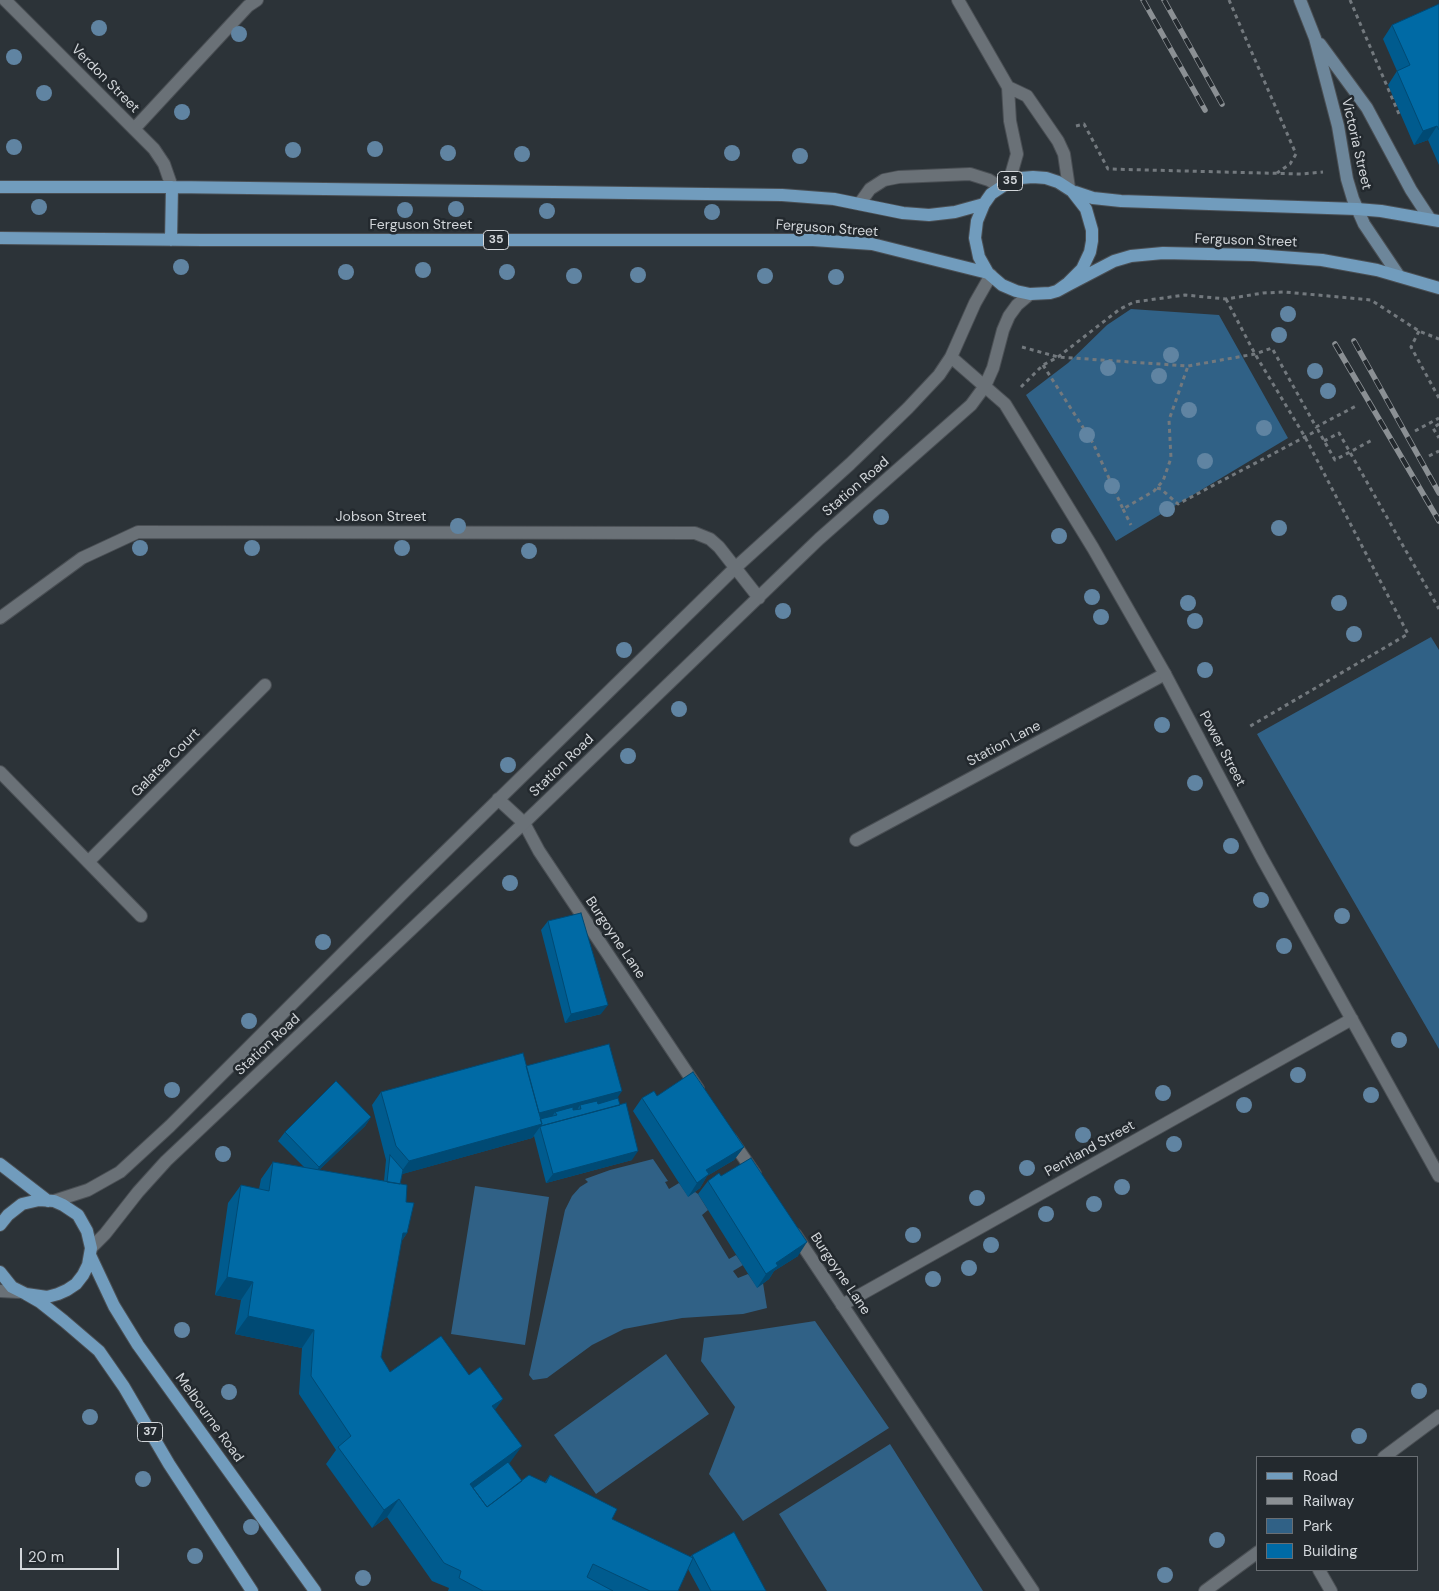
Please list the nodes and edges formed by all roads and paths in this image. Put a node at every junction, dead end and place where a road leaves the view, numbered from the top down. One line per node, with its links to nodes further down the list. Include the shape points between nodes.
1 (5, 0): 10 (street, Verdon Street)
2 (257, 0): 10 (street)
3 (958, 0): 8 (street)
4 (1229, 0): 11 (path, via 1296,154 1290,164 1277,173 1108,168 1084,124)
5 (1300, 0): 7 (street, Victoria Street)
6 (1350, 0): 9 (path)
7 (1315, 38): 18 (street, Victoria Street, via 1338,126 1347,180); 19 (street, Victoria Street, via 1367,108 1411,190)
8 (1008, 87): 11 (street, via 1027,96); 12 (street, via 1010,121 1018,154)
9 (1400, 116)
10 (134, 129): 14 (street, Verdon Street, via 164,164)
11 (1053, 133): 15 (street, via 1064,154)
12 (1005, 184): 15 (main road, 35, via 1037,177 1058,182); 16 (street, via 970,174 898,176 870,189); 17 (main road, 35)
13 (0, 187): 14 (main road, Ferguson Street / 35)
14 (172, 187): 16 (main road, Ferguson Street / 35, via 710,193 809,196); 21 (main road)
15 (1070, 190): 18 (main road, 35, via 1093,198 1120,201); 25 (main road, via 1086,208 1092,241 1086,262)
16 (860, 204): 17 (main road, Ferguson Street / 35, via 929,215)
17 (984, 204): 22 (main road, 35, via 975,238 979,257)
18 (1357, 209): 19 (main road, 35); 23 (street, Victoria Street)
19 (1434, 220)
20 (0, 238): 21 (main road, Ferguson Street / 35)
21 (172, 240): 22 (main road, Ferguson Street / 35, via 813,240 872,244)
22 (989, 274): 26 (main road, 35, via 1002,285); 32 (street, Station Road)
23 (1399, 276): 24 (main road, Ferguson Street / 35); 25 (main road, Ferguson Street / 35, via 1356,265 1304,258 1158,253 1114,261)
24 (1439, 288)
25 (1057, 291): 26 (main road, 35)
26 (1030, 294): 30 (street, Station Road, via 1009,316)
27 (1226, 300): 28 (path, via 1285,292 1371,300); 31 (path); 33 (path, via 1185,295 1134,302 1120,309)
28 (1419, 331): 29 (path); 37 (path, via 1411,347)
29 (1439, 339)
30 (1000, 340): 33 (path); 36 (street, Station Road)
31 (1254, 354): 35 (path); 39 (path, via 1272,348 1316,426); 43 (path)
32 (951, 357): 36 (street, Power Street); 52 (street, Station Road, via 939,375 880,437)
33 (1058, 357): 34 (path); 35 (path)
34 (1043, 365): 38 (path); 50 (path, via 1094,443)
35 (1188, 366): 49 (path, via 1169,420 1172,458 1163,481)
36 (986, 386): 38 (street, Power Street); 53 (street, Station Road, via 963,413 819,539)
37 (1439, 398)
38 (1006, 404): 56 (street, Power Street)
39 (1356, 406)
40 (1439, 418): 42 (path)
41 (1439, 424): 44 (path, via 1433,428)
42 (1415, 431)
43 (1305, 437): 46 (path, via 1318,430); 49 (path, via 1178,504); 58 (path, via 1408,634)
44 (1439, 438)
45 (1374, 439): 46 (path, via 1334,460)
46 (1324, 441): 54 (path, via 1339,433)
47 (1439, 450): 48 (path)
48 (1429, 456)
49 (1156, 488): 50 (path)
50 (1123, 509): 51 (path)
51 (1131, 525)
52 (736, 568): 53 (street, Jobson Street); 55 (street, Jobson Street, via 710,539 695,533 679,532 138,532 82,558); 60 (street, Station Road)
53 (759, 598): 61 (street, Station Road)
54 (1439, 609)
55 (0, 618)
56 (1165, 674): 62 (street, Station Lane); 65 (street, Power Street)
57 (265, 685): 63 (street, Galatea Court)
58 (1247, 728)
59 (0, 772): 63 (street)
60 (498, 800): 61 (street); 71 (street, Station Road, via 120,1172 88,1190)
61 (524, 823): 66 (street, Burgoyne Lane, via 539,851); 74 (street, Station Road, via 166,1162)
62 (856, 840)
63 (88, 862): 64 (street)
64 (141, 916)
65 (1352, 1019): 69 (street, Power Street); 78 (street, Pentland Street)
66 (703, 1096)
67 (725, 1129): 70 (street)
68 (0, 1164): 71 (main road)
69 (1439, 1176)
70 (763, 1186)
71 (51, 1201): 72 (main road, via 22,1204); 74 (main road, Melbourne Road, via 78,1215 88,1231)
72 (0, 1225)
73 (790, 1227): 78 (street, Burgoyne Lane)
74 (91, 1252): 77 (main road, via 83,1275 68,1290 48,1297); 84 (main road, Melbourne Road, via 114,1306 138,1345)
75 (0, 1272): 77 (main road, 37, via 6,1281)
76 (0, 1291): 77 (street)
77 (23, 1293): 83 (main road, 37, via 40,1302 87,1339 104,1358)
78 (842, 1305): 85 (street, Burgoyne Lane)
79 (1439, 1416): 80 (street)
80 (1385, 1456)
81 (1256, 1553): 86 (street)
82 (1320, 1571): 87 (street)
83 (252, 1591)
84 (315, 1591)
85 (1033, 1591)
86 (1205, 1591)
87 (1331, 1591)

